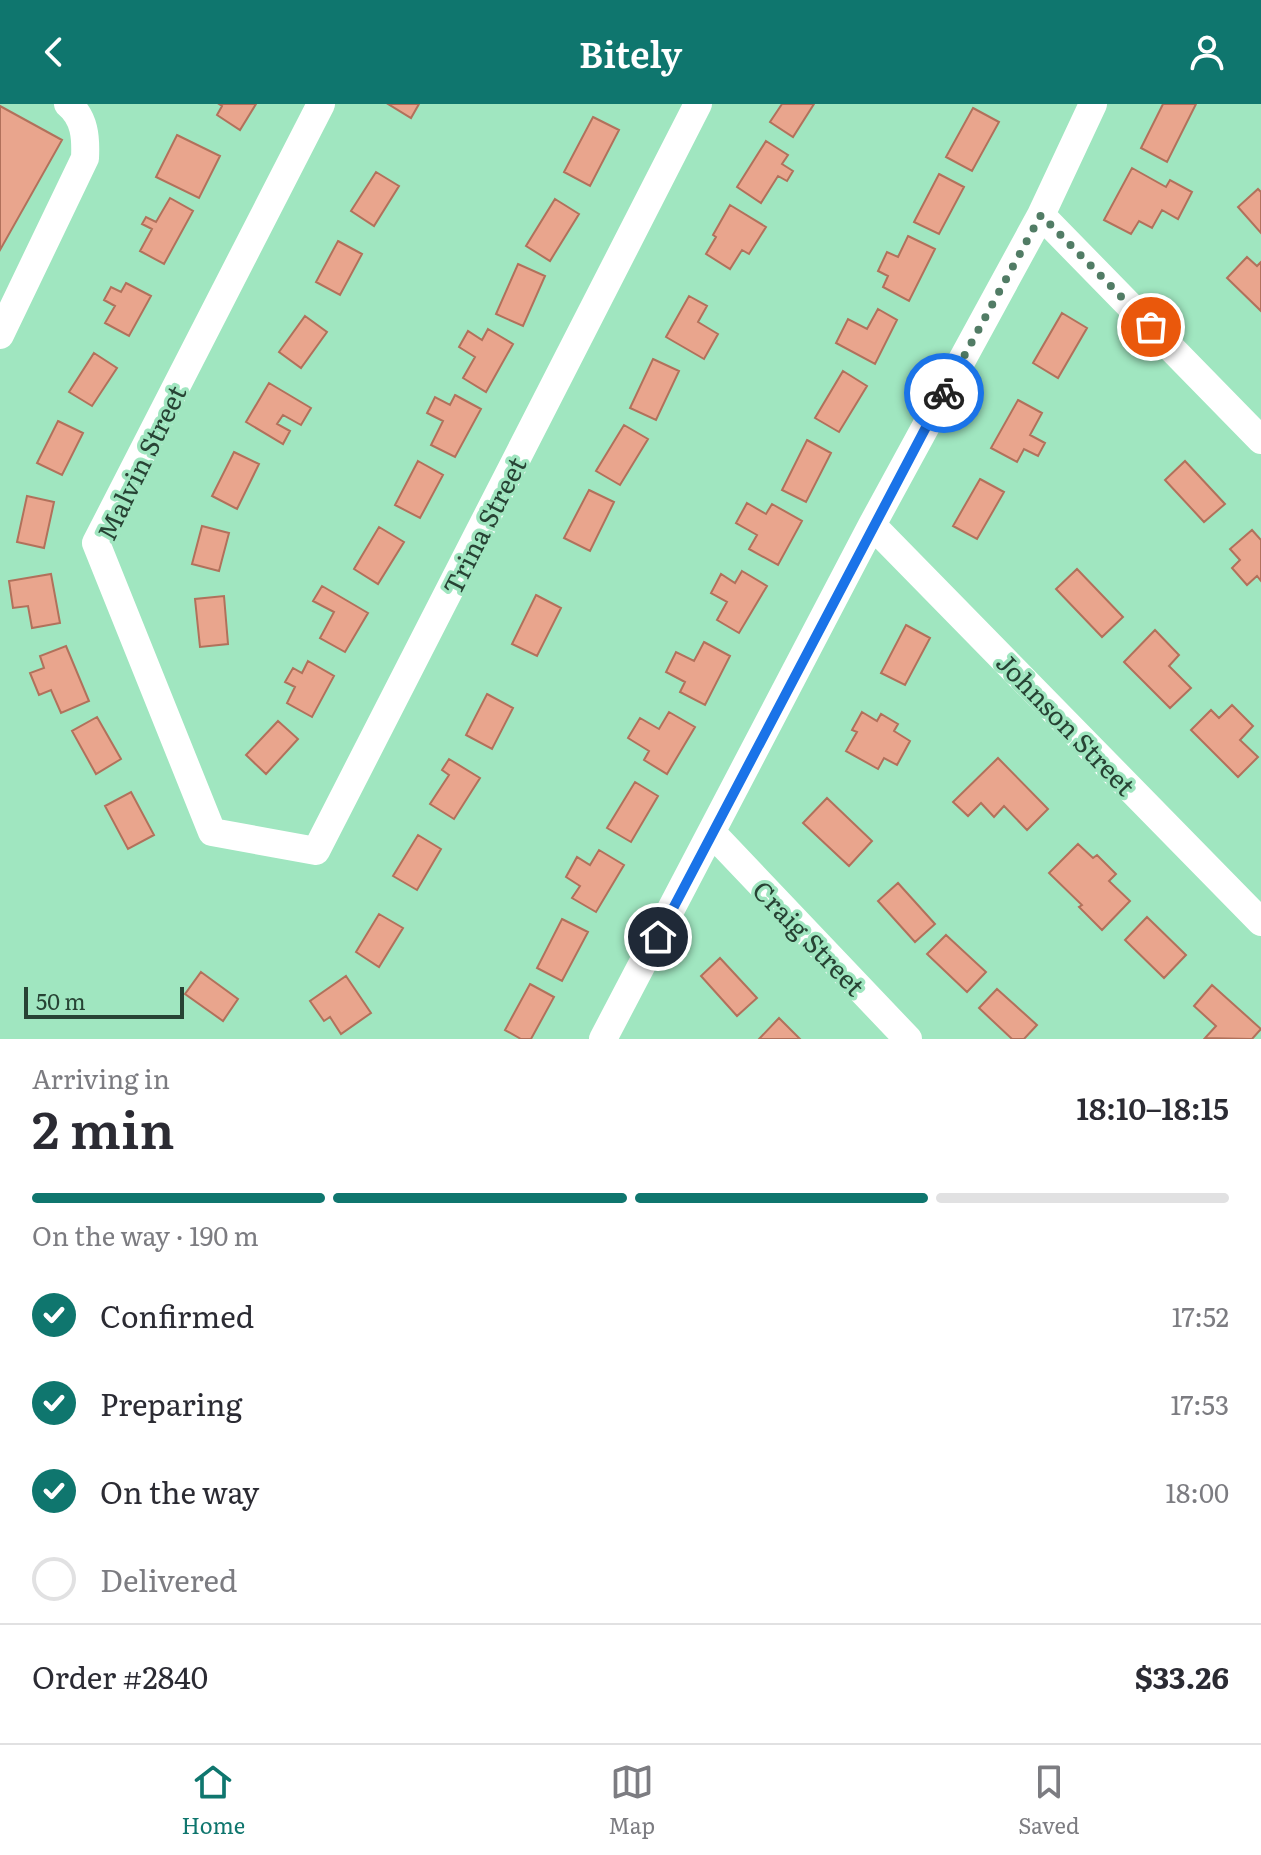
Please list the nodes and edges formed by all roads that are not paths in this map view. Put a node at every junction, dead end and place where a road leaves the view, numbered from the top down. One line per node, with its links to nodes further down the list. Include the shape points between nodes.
1 (68, 104): 6 (street, via 87,135 85,158)
2 (321, 104): 9 (street, Malvin Street, via 96,543)
3 (698, 104): 9 (street, Trina Street, via 316,851)
4 (1093, 104): 5 (street)
5 (1041, 215): 7 (street); 8 (street)
6 (0, 335)
7 (1261, 440)
8 (872, 525): 10 (street); 11 (street, Johnson Street)
9 (212, 832)
10 (713, 834): 12 (street); 13 (street, Craig Street)
11 (1261, 922)
12 (603, 1039)
13 (908, 1039)

